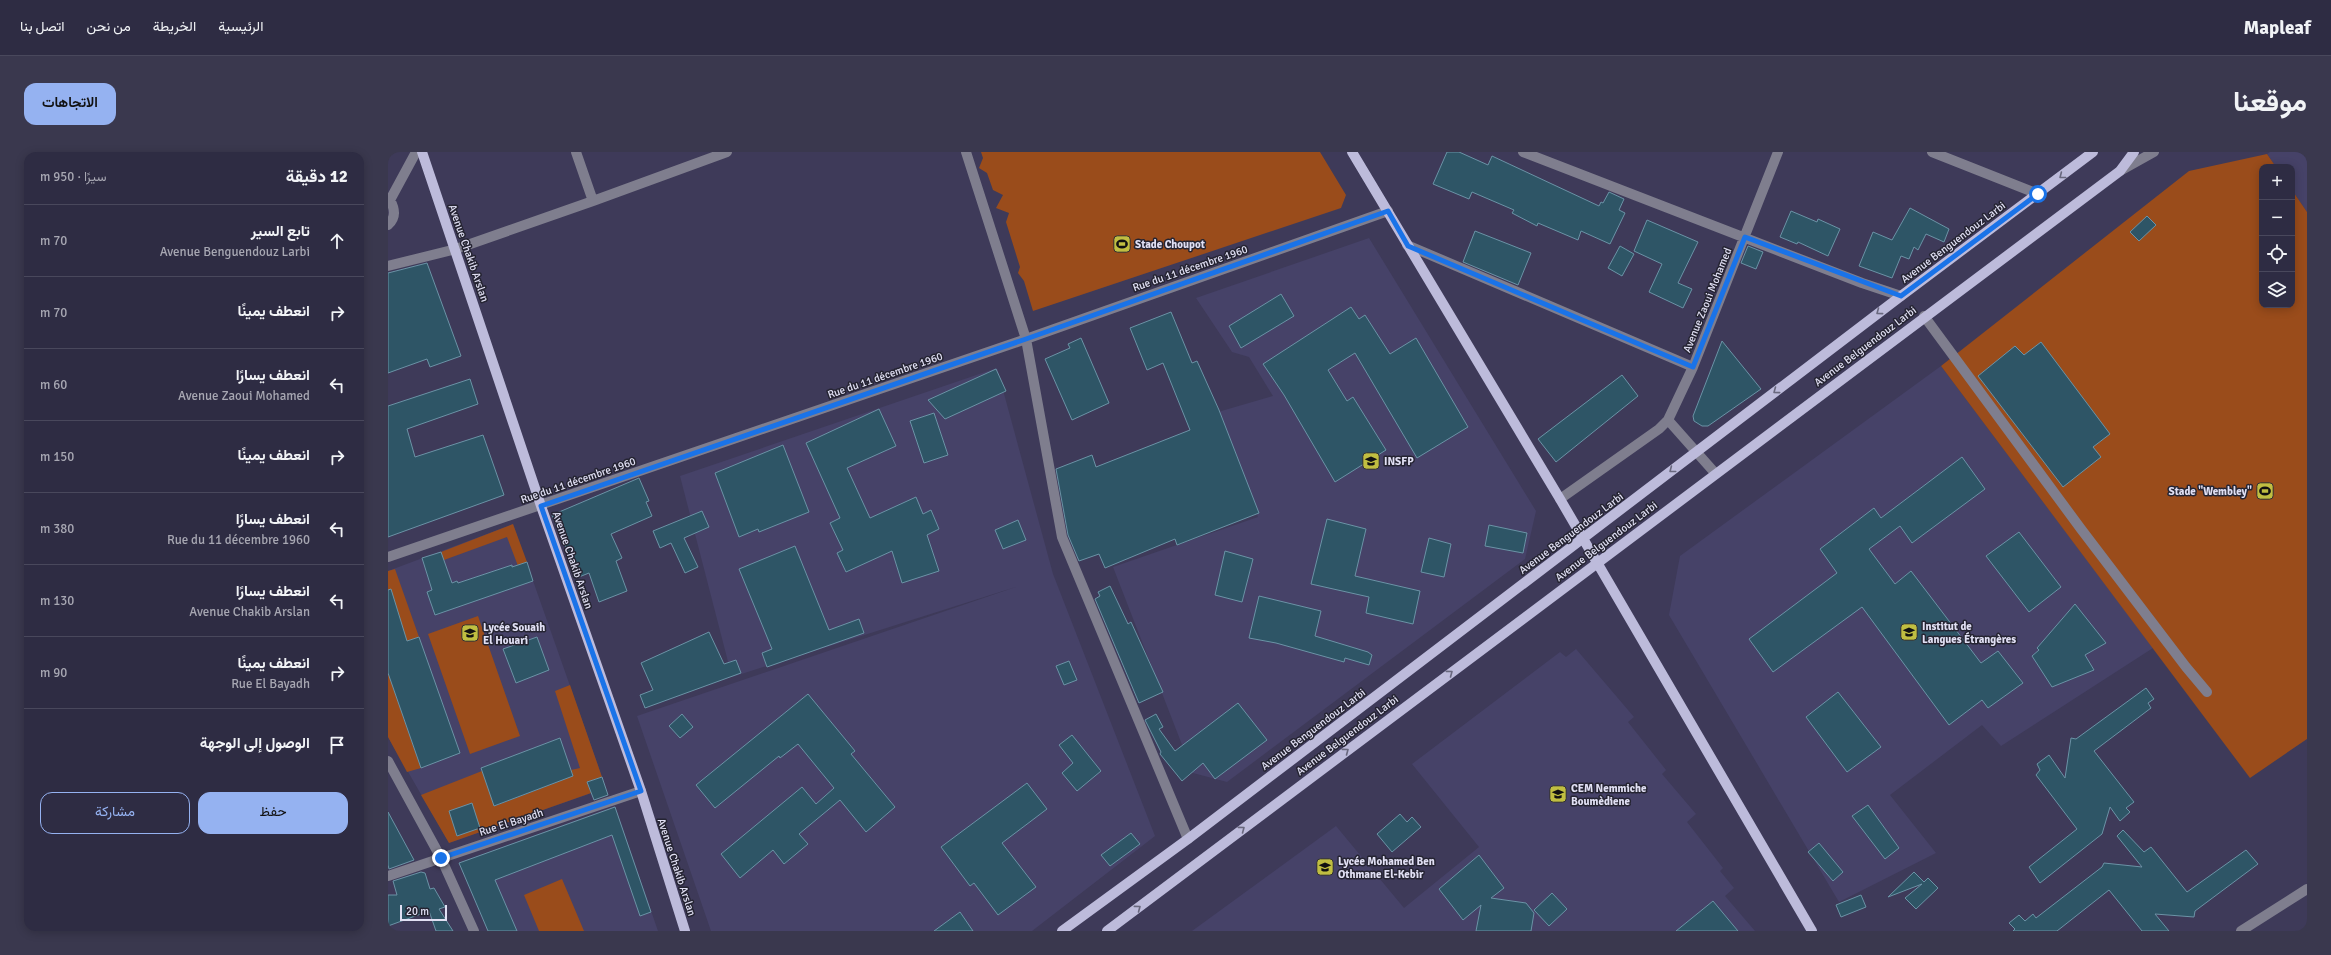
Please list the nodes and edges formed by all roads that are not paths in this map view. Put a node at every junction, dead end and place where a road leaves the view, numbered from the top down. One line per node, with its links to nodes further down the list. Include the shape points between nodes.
1 (416, 152): 17 (street, via 390,200 394,219)
2 (422, 152): 20 (main road, Avenue Chakib Arslan)
3 (576, 152): 15 (street)
4 (724, 152): 15 (street)
5 (966, 152): 24 (street)
6 (1523, 152): 18 (street)
7 (1778, 152): 18 (street, Avenue Zaoui Mohamed)
8 (1932, 152): 14 (street)
9 (2093, 152): 14 (main road, Avenue Benguendouz Larbi, one-way to 14)
10 (2134, 152): 13 (main road, Avenue Belguendouz Larbi)
11 (2154, 152): 13 (street)
12 (1356, 154): 16 (main road)
13 (2120, 171): 23 (main road, Avenue Belguendouz Larbi)
14 (2038, 194): 22 (main road, Avenue Benguendouz Larbi)
15 (593, 201): 20 (street)
16 (1388, 211): 19 (main road); 24 (street, Rue du 11 décembre 1960)
17 (388, 225)
18 (1745, 237): 22 (street); 25 (street, Avenue Zaoui Mohamed)
19 (1408, 246): 25 (street); 29 (main road)
20 (456, 248): 21 (street); 30 (main road, Avenue Chakib Arslan)
21 (388, 266)
22 (1901, 296): 27 (main road, Avenue Benguendouz Larbi, one-way to 27)
23 (1924, 316): 28 (main road, Avenue Belguendouz Larbi); 34 (street, via 2081,529)
24 (1026, 339): 30 (street, Rue du 11 décembre 1960); 37 (street, via 1062,536)
25 (1693, 367): 26 (street, Avenue Zaoui Mohamed)
26 (1668, 420): 27 (street); 29 (street, Avenue Zaoui Mohamed)
27 (1697, 451): 28 (street); 31 (main road, Avenue Benguendouz Larbi, one-way to 31)
28 (1715, 473): 33 (main road, Avenue Belguendouz Larbi)
29 (1560, 499): 31 (main road)
30 (541, 506): 32 (street, Rue du 11 décembre 1960); 36 (main road, Avenue Chakib Arslan)
31 (1583, 539): 33 (main road); 37 (main road, Avenue Benguendouz Larbi)
32 (388, 557)
33 (1597, 562): 44 (main road, Avenue Belguendouz Larbi, one-way to 33); 45 (main road)
34 (2207, 692)
35 (388, 761): 38 (street)
36 (641, 791): 38 (street, Rue El Bayadh); 42 (main road, Avenue Chakib Arslan)
37 (1188, 839): 43 (main road, Avenue Benguendouz Larbi)
38 (441, 858): 39 (street, Rue El Bayadh); 41 (street)
39 (388, 876)
40 (2307, 889): 46 (street)
41 (474, 931)
42 (685, 931)
43 (1062, 931)
44 (1107, 931)
45 (1812, 931)
46 (2241, 931)

